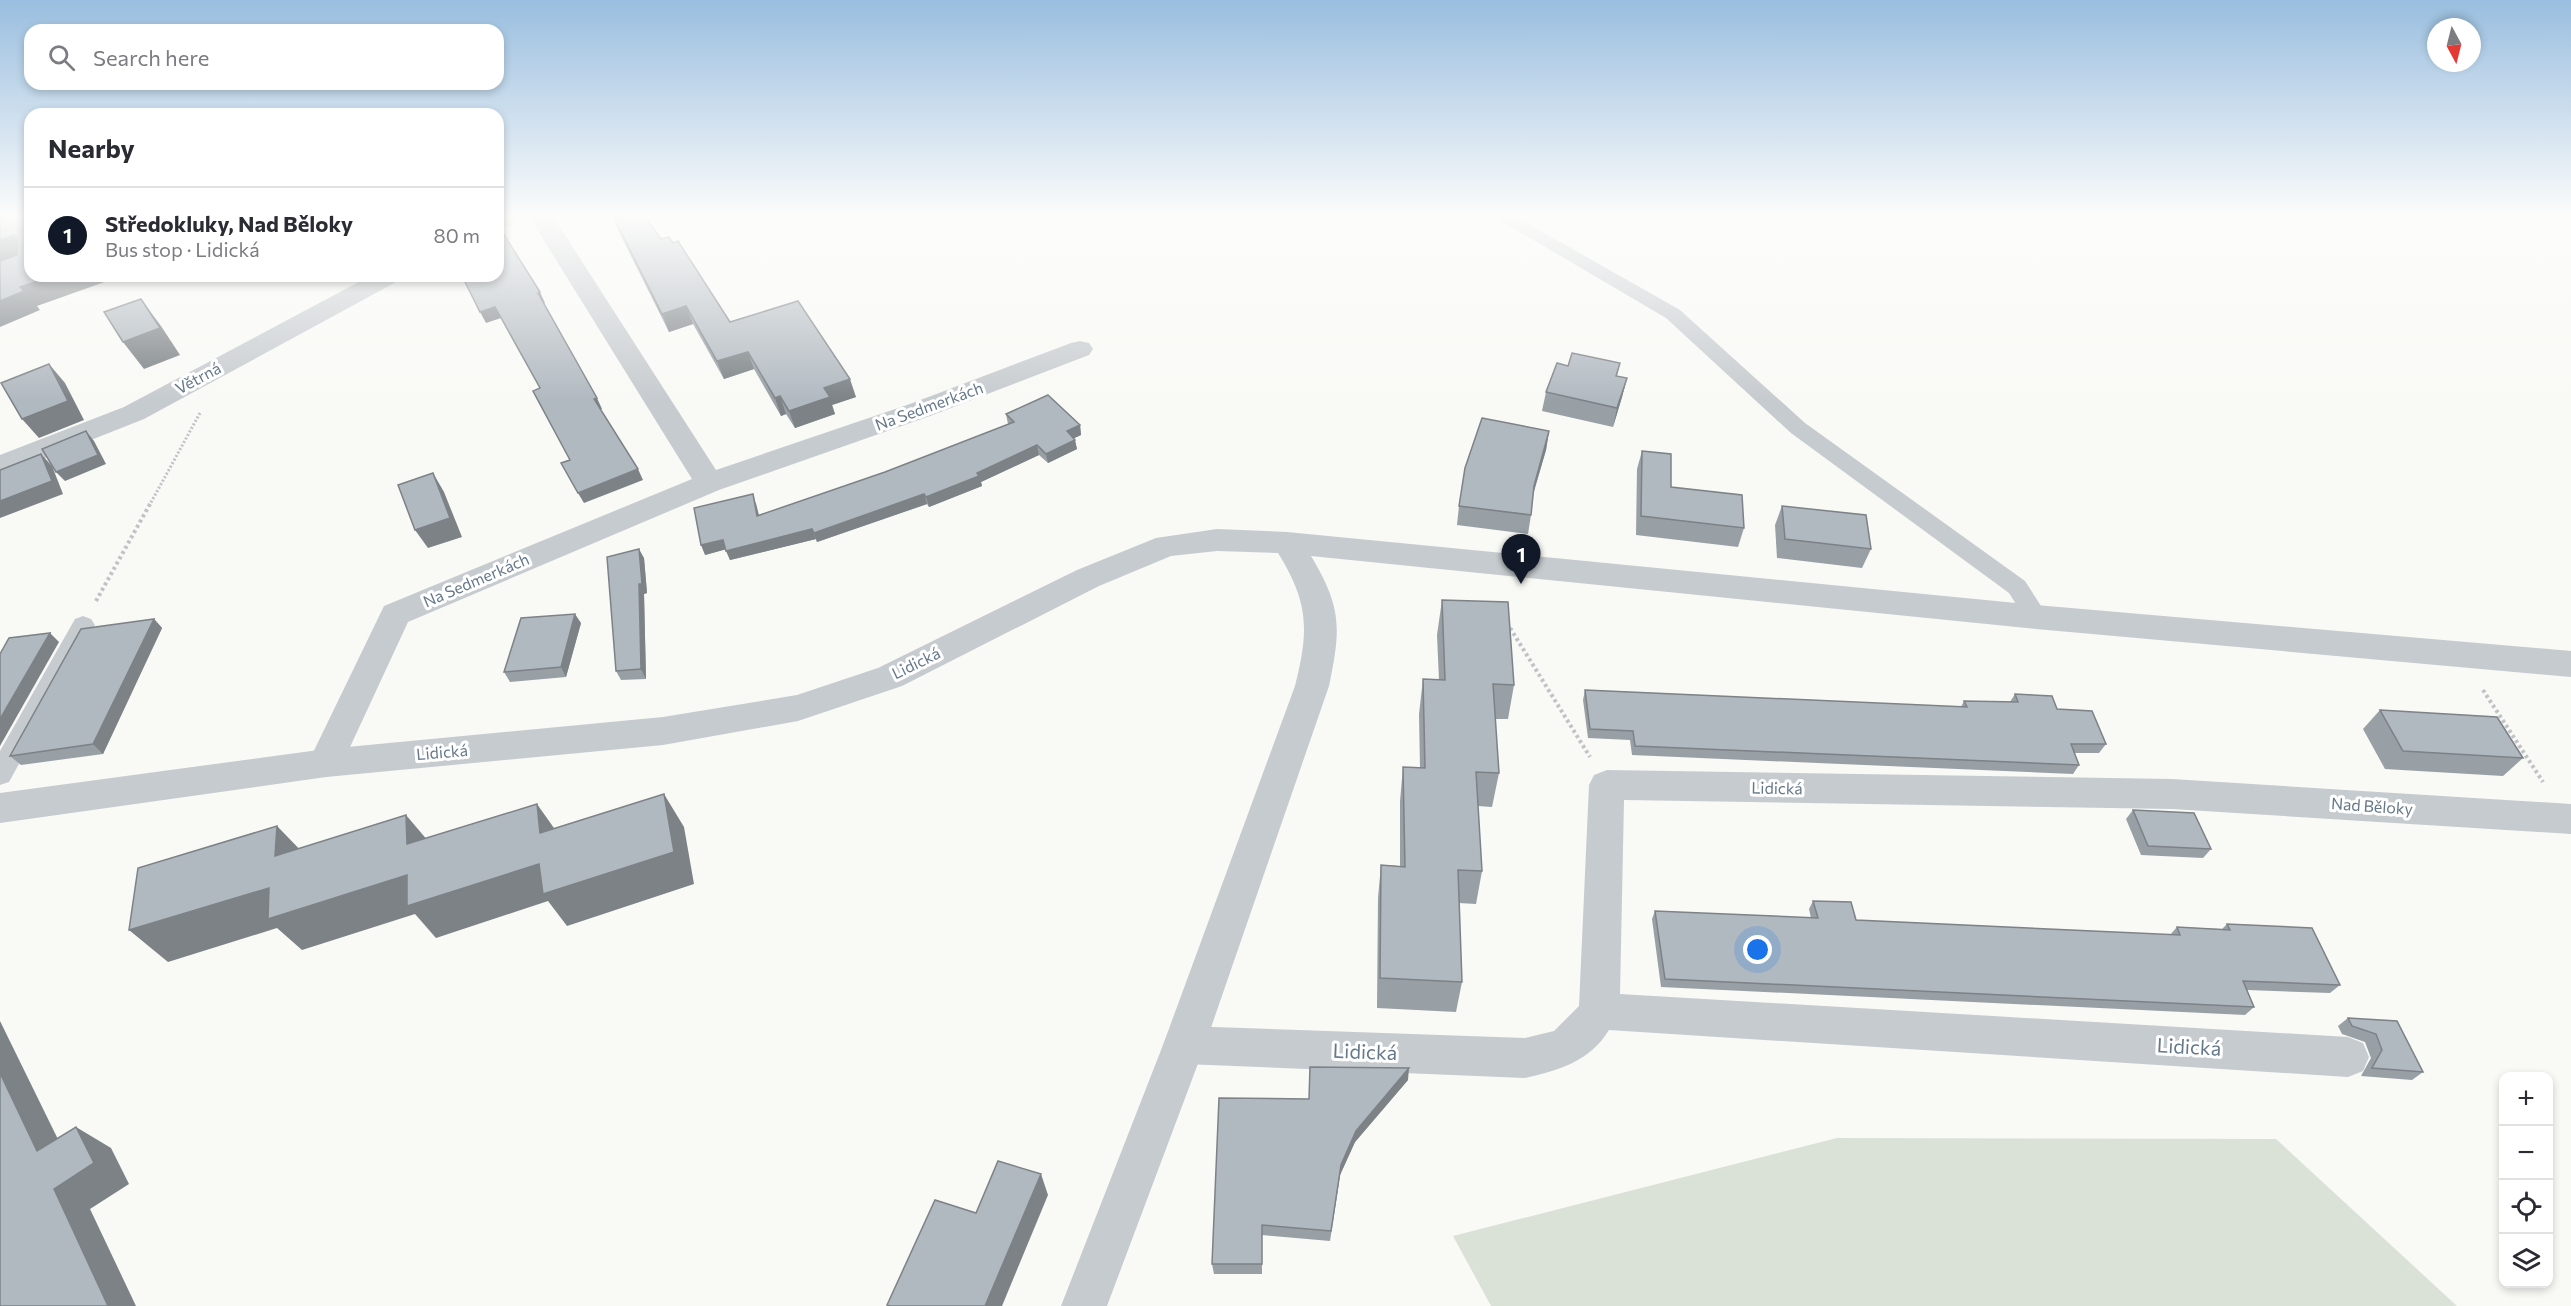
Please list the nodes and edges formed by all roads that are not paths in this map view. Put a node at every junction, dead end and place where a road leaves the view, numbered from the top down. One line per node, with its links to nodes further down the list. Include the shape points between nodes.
1 (580, 279): 6 (street)
2 (1612, 279): 8 (lane, via 1673,314 1798,428 2017,587)
3 (378, 282): 5 (street, Větrná, via 134,413)
4 (1080, 349): 6 (street, Na Sedmerkách, via 920,410)
5 (0, 466)
6 (709, 483): 11 (street, Na Sedmerkách, via 395,614)
7 (1287, 543): 8 (street, Lidická); 11 (street, Lidická, via 1217,540 1167,546 1088,578 890,677 798,708 663,731); 17 (street, via 1312,582 1322,613 1323,641 1312,686)
8 (2036, 617): 10 (street, Lidická)
9 (83, 625): 12 (lane)
10 (2571, 664)
11 (326, 764): 14 (street, Lidická)
12 (0, 775)
13 (2172, 794): 15 (street, Nad Běloky); 16 (street, Lidická, via 1607,785)
14 (0, 807)
15 (2569, 819)
16 (1599, 1011): 17 (street, Lidická, via 1587,1031 1562,1051 1525,1058); 18 (street, Lidická)
17 (1184, 1045): 19 (street)
18 (2348, 1057)
19 (1084, 1306)

